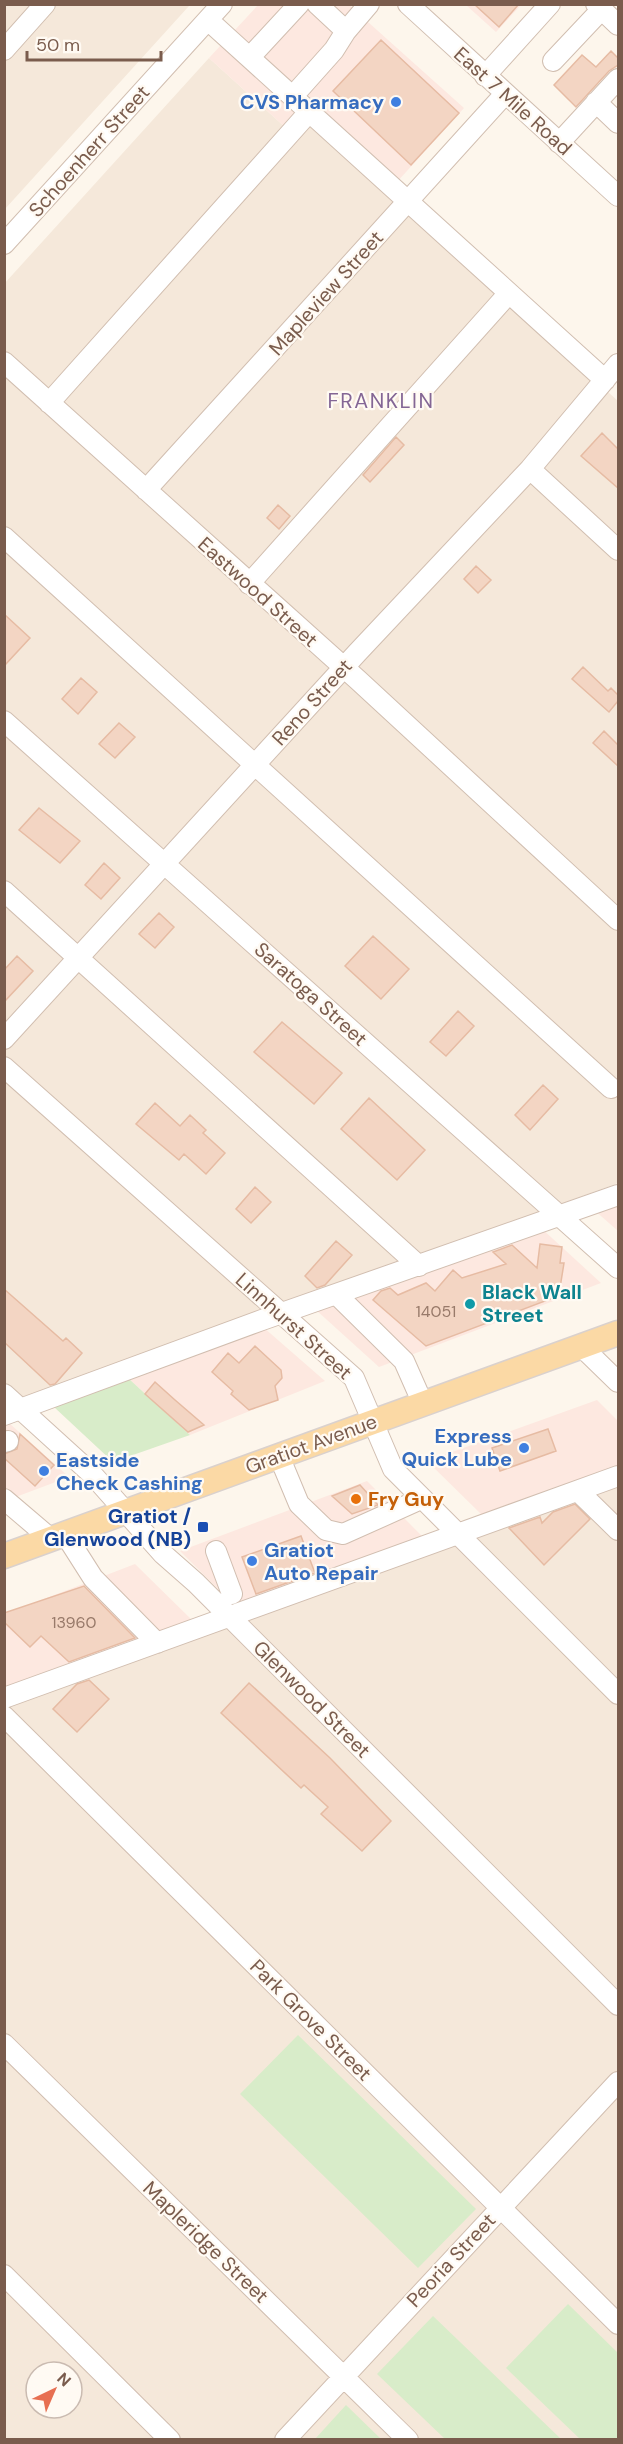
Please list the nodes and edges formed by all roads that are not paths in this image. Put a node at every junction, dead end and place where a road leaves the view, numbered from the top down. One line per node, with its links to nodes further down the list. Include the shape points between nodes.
1 (45, 4): 11 (street)
2 (299, 4): 12 (street)
3 (317, 4): 10 (street)
4 (369, 4): 10 (street)
5 (408, 4): 14 (street, East 7 Mile Road)
6 (550, 4): 14 (street)
7 (599, 7): 9 (street); 13 (street)
8 (211, 11): 12 (street); 24 (street, Schoenherr Street)
9 (618, 25)
10 (346, 31): 17 (street)
11 (4, 50)
12 (250, 57): 17 (street)
13 (553, 62)
14 (485, 76): 16 (street, East 7 Mile Road)
15 (618, 79): 18 (street)
16 (505, 94): 21 (street, East 7 Mile Road); 23 (street, Mapleview Street)
17 (293, 96): 19 (street)
18 (596, 102): 20 (street); 21 (street)
19 (309, 111): 23 (street); 29 (street)
20 (618, 123)
21 (559, 143): 22 (street, East 7 Mile Road)
22 (617, 192)
23 (409, 201): 25 (street); 31 (street, Mapleview Street)
24 (4, 244)
25 (509, 292): 28 (street); 34 (street)
26 (4, 362): 29 (street, Eastwood Street)
27 (618, 364): 28 (street, Reno Street)
28 (606, 380): 30 (street, Reno Street)
29 (49, 403): 31 (street, Eastwood Street)
30 (530, 469): 33 (street); 35 (street, Reno Street)
31 (146, 490): 34 (street, Eastwood Street)
32 (4, 537): 37 (street)
33 (618, 550)
34 (249, 584): 35 (street, Eastwood Street)
35 (343, 668): 37 (street, Reno Street); 40 (street, Eastwood Street)
36 (4, 721): 38 (street, Saratoga Street)
37 (255, 765): 38 (street, Reno Street); 44 (street)
38 (164, 863): 41 (street, Reno Street); 46 (street, Saratoga Street)
39 (4, 891): 41 (street)
40 (618, 920)
41 (79, 957): 42 (street, Reno Street); 47 (street)
42 (4, 1039)
43 (4, 1067): 50 (street, Linnhurst Street)
44 (611, 1088)
45 (615, 1200): 46 (street)
46 (559, 1216): 47 (street); 48 (street, Saratoga Street)
47 (420, 1266): 49 (street)
48 (618, 1268)
49 (337, 1295): 50 (street); 55 (street, via 404,1361)
50 (281, 1314): 56 (street); 57 (street, Linnhurst Street, via 354,1378)
51 (618, 1333): 52 (main road, Gratiot Avenue)
52 (581, 1346): 53 (street); 55 (main road, Gratiot Avenue)
53 (618, 1382)
54 (4, 1394): 56 (street, Glenwood Street)
55 (423, 1404): 57 (main road, Gratiot Avenue)
56 (13, 1412): 63 (street, Glenwood Street, via 92,1474)
57 (372, 1422): 58 (main road, Gratiot Avenue); 62 (street, Linnhurst Street, via 393,1469)
58 (279, 1456): 62 (street, via 299,1504 326,1530 343,1534); 63 (main road, Gratiot Avenue)
59 (618, 1476): 60 (street)
60 (579, 1491): 64 (street); 65 (street)
61 (4, 1499): 66 (street)
62 (421, 1499): 65 (street, Linnhurst Street)
63 (124, 1512): 66 (main road, Gratiot Avenue); 68 (street, Glenwood Street)
64 (618, 1530)
65 (456, 1534): 70 (street); 72 (street, Linnhurst Street)
66 (58, 1537): 67 (main road, Gratiot Avenue); 71 (street)
67 (4, 1556)
68 (196, 1583): 69 (street, via 220,1560); 70 (street, Glenwood Street)
69 (232, 1594)
70 (228, 1616): 71 (street); 75 (street, Glenwood Street)
71 (157, 1643): 73 (street)
72 (618, 1694)
73 (4, 1698)
74 (4, 1716): 78 (street, Park Grove Street)
75 (618, 2005)
76 (4, 2044): 81 (street, Mapleridge Street)
77 (618, 2082): 78 (street, Peoria Street)
78 (501, 2208): 80 (street, Park Grove Street); 81 (street, Peoria Street)
79 (4, 2275): 82 (street)
80 (618, 2324)
81 (343, 2376): 83 (street, Peoria Street); 84 (street, Mapleridge Street)
82 (170, 2439)
83 (285, 2439)
84 (408, 2439)

